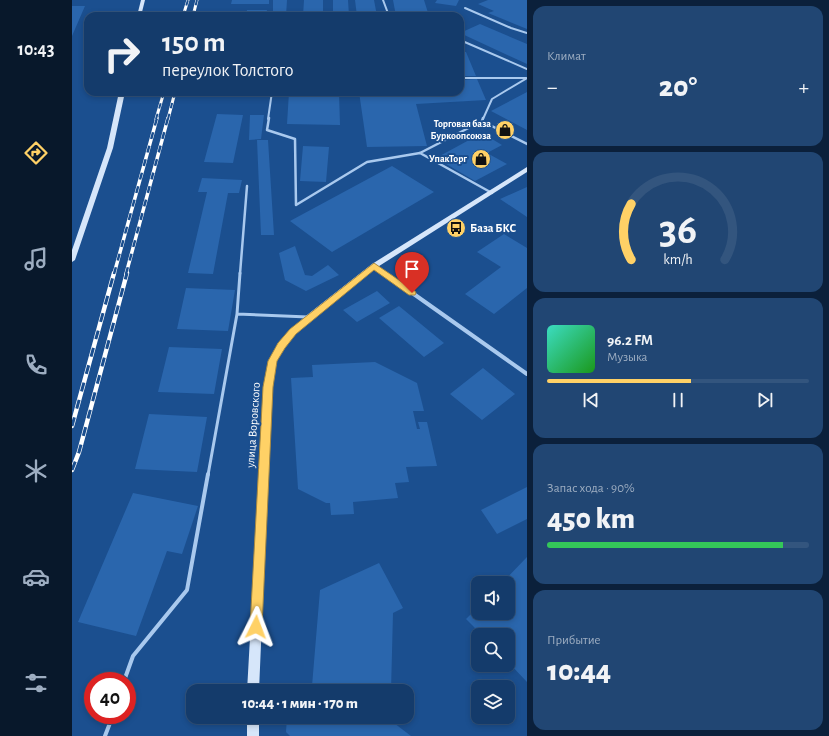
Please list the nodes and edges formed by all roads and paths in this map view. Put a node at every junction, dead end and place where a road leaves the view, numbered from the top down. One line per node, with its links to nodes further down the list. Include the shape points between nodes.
1 (143, 0): 4 (street)
2 (383, 0): 5 (lane)
3 (464, 8): 6 (lane)
4 (140, 12)
5 (388, 12)
6 (527, 34)
7 (464, 42): 8 (lane)
8 (527, 69)
9 (464, 78): 10 (lane)
10 (527, 78): 13 (lane, via 492,99)
11 (121, 96): 19 (street, via 110,148)
12 (271, 96): 15 (lane, via 267,130 295,139 296,205 367,162)
13 (482, 121): 14 (lane); 15 (lane)
14 (527, 144)
15 (420, 153): 18 (lane)
16 (527, 169): 18 (street, улица Воровского)
17 (247, 186): 21 (lane)
18 (492, 192): 20 (street, улица Воровского)
19 (72, 260)
20 (374, 266): 22 (street, улица Воровского); 23 (street)
21 (237, 314): 22 (lane); 24 (lane, via 187,590 133,656)
22 (310, 317): 25 (street, улица Воровского, via 281,346 273,361 268,387)
23 (527, 374)
24 (127, 672)
25 (253, 684)
26 (110, 724): 28 (lane)
27 (253, 724): 29 (street)
28 (105, 736)
29 (253, 736)

